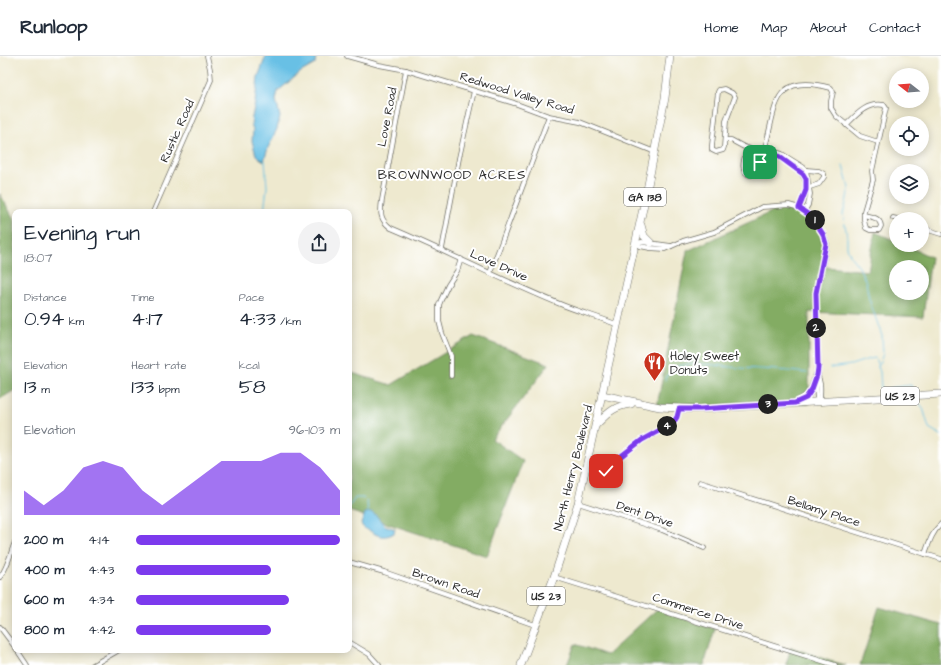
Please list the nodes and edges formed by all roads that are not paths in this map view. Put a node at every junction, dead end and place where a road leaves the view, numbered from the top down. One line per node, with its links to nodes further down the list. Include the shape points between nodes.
1 (207, 56): 17 (street, Rustic Road, via 211,80)
2 (347, 56): 4 (street, Redwood Valley Road)
3 (670, 56): 11 (main road, GA 138)
4 (406, 70): 5 (street, Redwood Valley Road); 20 (street, Love Road, via 382,200)
5 (474, 91): 6 (street, Redwood Valley Road); 27 (street)
6 (549, 116): 11 (street, Redwood Valley Road, via 580,122); 29 (street)
7 (846, 124): 9 (street, via 860,136); 9 (street, via 868,106 884,105 886,108); 12 (street, via 833,112 831,88 804,85 791,87 783,92 776,103)
8 (726, 140): 8 (street, via 723,150 712,150 718,92 724,89 735,97 726,121); 10 (street)
9 (878, 142): 19 (street, via 872,171 873,180)
10 (747, 148): 12 (street); 12 (street, via 743,163 748,175 755,172)
11 (655, 152): 21 (main road, GA 138)
12 (764, 153): 13 (street)
13 (773, 153): 14 (street, via 782,154); 16 (street, via 803,174 806,179 806,190)
14 (806, 170): 15 (street); 15 (street, via 824,174 821,182 815,187)
15 (810, 187): 18 (street)
16 (799, 208): 18 (street); 26 (street, via 782,204 762,207 714,232)
17 (154, 209)
18 (805, 210): 31 (street, via 817,224 826,244 816,293)
19 (864, 215): 19 (street, via 866,228 879,230 881,222)
20 (382, 216): 27 (street, Love Drive, via 385,224 391,228)
21 (640, 223): 24 (main road, GA 138); 25 (main road, via 644,236)
22 (929, 230): 23 (street)
23 (941, 234)
24 (636, 243): 25 (street); 26 (street, via 658,249); 30 (main road, GA 138)
25 (651, 243): 26 (street)
26 (671, 246)
27 (442, 249): 28 (street, Love Drive)
28 (461, 259): 29 (street, Love Drive); 32 (street, via 439,305 442,334 451,356)
29 (490, 272): 30 (street, Love Drive, via 560,304)
30 (617, 324): 34 (main road, GA 138)
31 (817, 375): 35 (street); 37 (main road, via 806,398)
32 (451, 376)
33 (941, 394): 35 (main road, North Henry Boulevard / US 23)
34 (602, 395): 36 (main road, North Henry Boulevard / US 23); 39 (main road, North Henry Boulevard / US 23)
35 (818, 401): 37 (main road, North Henry Boulevard / US 23)
36 (637, 403): 38 (main road, North Henry Boulevard / US 23); 39 (main road, US 23, via 614,408)
37 (795, 403): 38 (main road, North Henry Boulevard / US 23)
38 (679, 409): 40 (street, via 673,423 642,440)
39 (596, 425): 42 (main road, North Henry Boulevard / US 23)
40 (606, 471)
41 (700, 482): 46 (street, Bellamy Place)
42 (578, 503): 44 (street, Dent Drive, via 662,530); 50 (main road, North Henry Boulevard / US 23)
43 (941, 524): 46 (street, via 930,539)
44 (704, 548)
45 (12, 549): 49 (street)
46 (926, 554): 47 (street, Bellamy Place)
47 (941, 559)
48 (352, 563): 51 (street, Brown Road)
49 (0, 577)
50 (554, 577): 51 (main road, North Henry Boulevard / US 23); 61 (street, Commerce Drive)
51 (535, 625): 60 (main road, North Henry Boulevard / US 23)
52 (0, 627): 53 (street)
53 (12, 643)
54 (352, 644): 59 (street, via 369,654)
55 (19, 653): 57 (street)
56 (115, 653): 58 (street)
57 (27, 665)
58 (93, 665)
59 (379, 665)
60 (522, 665)
61 (835, 665)

